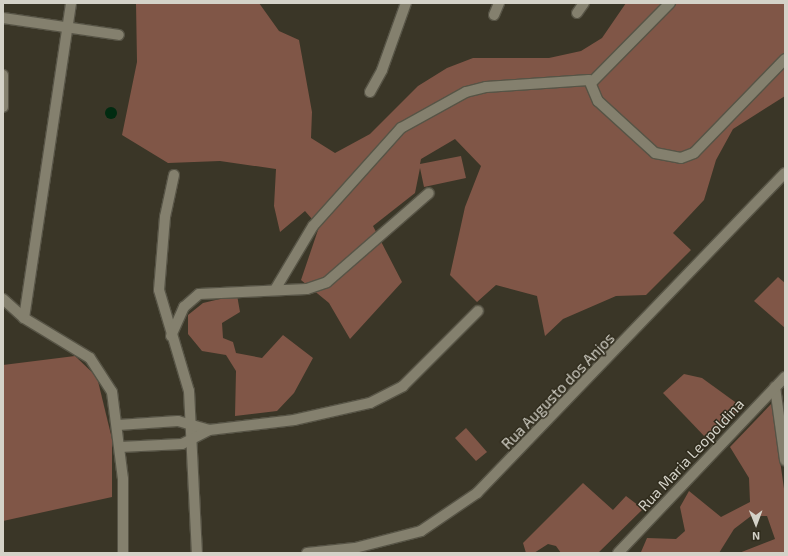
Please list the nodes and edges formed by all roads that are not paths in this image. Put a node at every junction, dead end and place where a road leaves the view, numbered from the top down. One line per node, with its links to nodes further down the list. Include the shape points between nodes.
1 (71, 3): 9 (street)
2 (406, 3): 14 (street, via 382,70)
3 (498, 3): 7 (street)
4 (584, 3): 6 (street)
5 (670, 3): 13 (street)
6 (578, 13)
7 (494, 15)
8 (3, 18): 9 (street)
9 (66, 29): 10 (street); 22 (street)
10 (119, 35)
11 (785, 60): 13 (street, via 694,153 681,158 655,153 598,101 594,95)
12 (3, 75): 15 (street)
13 (592, 82): 19 (street, via 579,78 486,87 466,92 416,118 401,128 313,226)
14 (370, 92)
15 (3, 107)
16 (785, 173): 34 (street, Rua Augusto dos Anjos, via 477,494 421,531 355,548)
17 (174, 175): 23 (street, via 165,217 159,274 161,304)
18 (429, 193): 19 (street, via 327,282 307,289)
19 (276, 288): 23 (street, via 199,294 184,307)
20 (3, 299): 22 (street)
21 (478, 311): 28 (street, via 402,386 370,403 322,415)
22 (24, 318): 27 (street, via 90,358 112,392)
23 (172, 336): 26 (street, via 188,385)
24 (785, 377): 25 (street, Rua Maria Leopoldina)
25 (775, 387): 31 (street); 35 (street, Rua Maria Leopoldina)
26 (191, 422): 27 (street); 28 (street); 29 (street)
27 (118, 425): 30 (street)
28 (209, 430): 29 (street)
29 (192, 442): 30 (street); 33 (street)
30 (120, 448): 32 (street)
31 (785, 460)
32 (123, 553)
33 (197, 553)
34 (307, 553)
35 (618, 553)

